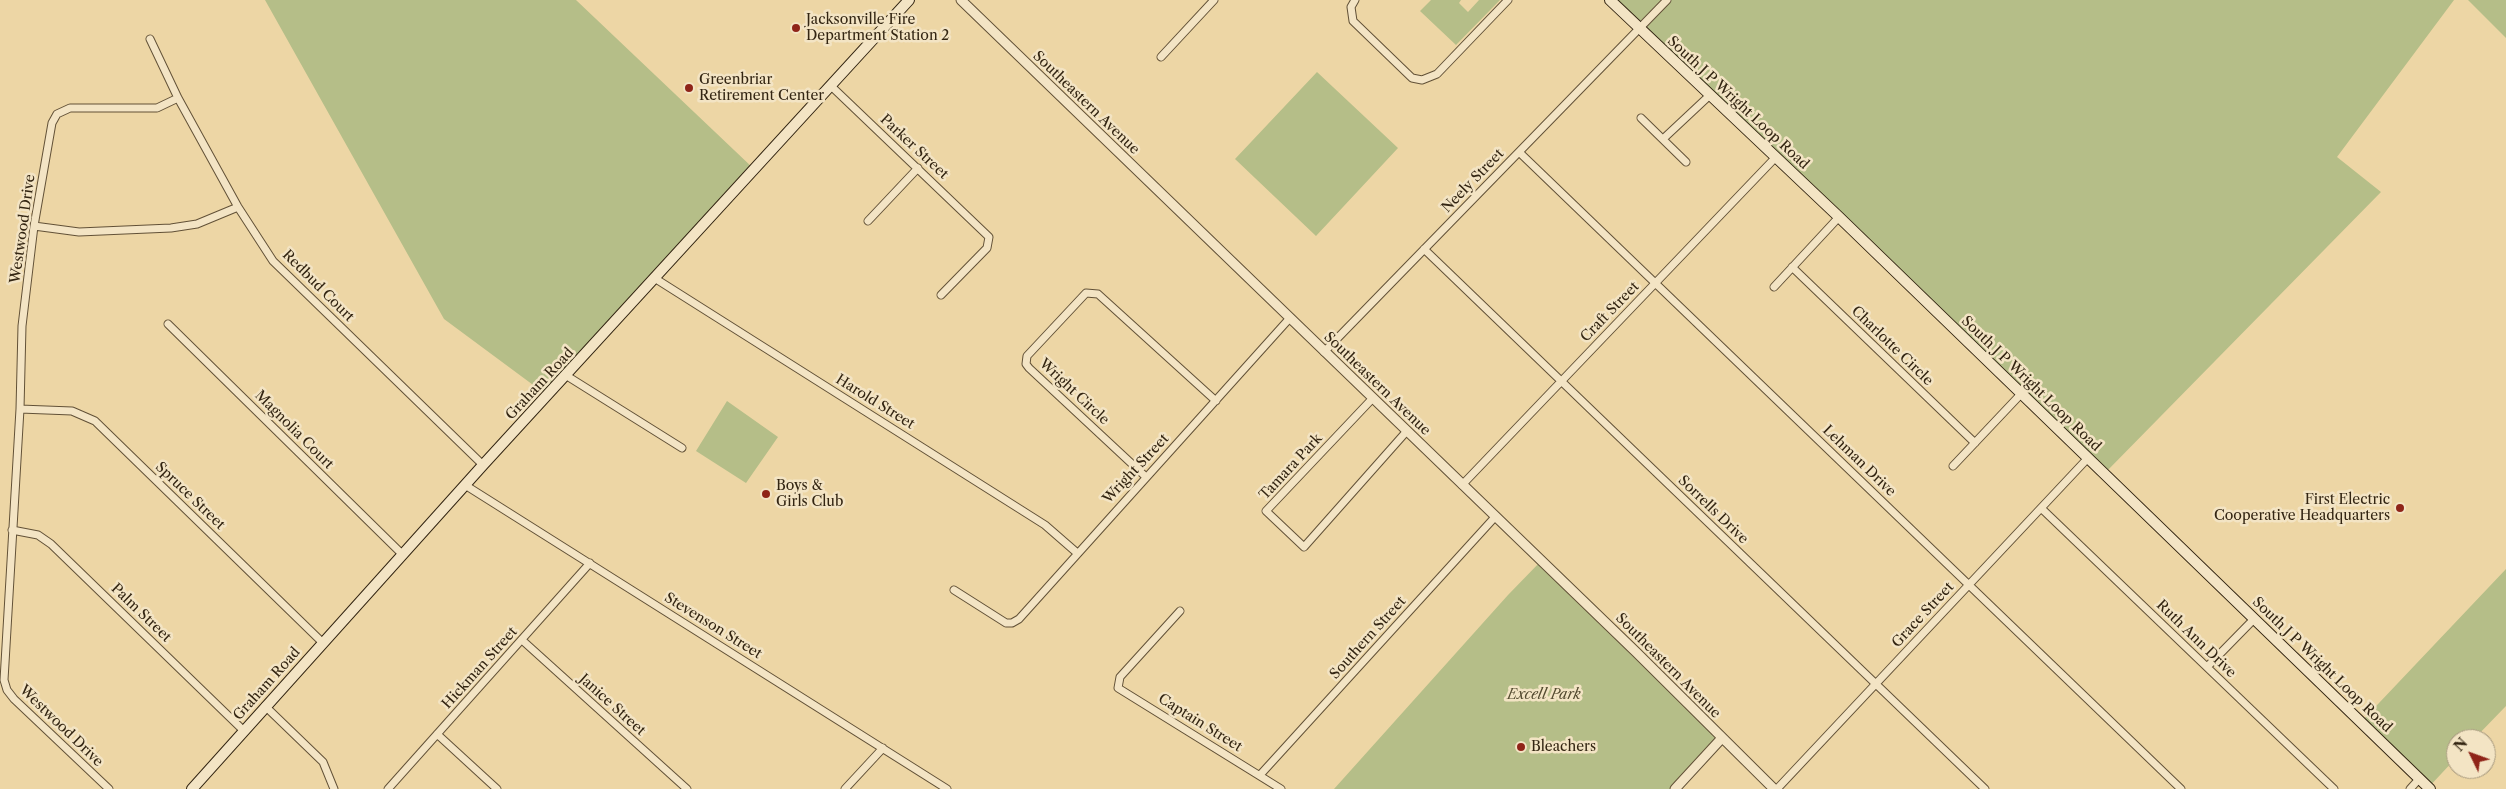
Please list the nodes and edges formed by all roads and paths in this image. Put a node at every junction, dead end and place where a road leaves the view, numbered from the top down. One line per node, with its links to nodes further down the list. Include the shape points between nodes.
1 (909, 0): 11 (main road, Graham Road)
2 (960, 0): 30 (street, Southeastern Avenue)
3 (1214, 0): 10 (street)
4 (1355, 0): 5 (street, via 1350,8 1352,21 1412,78 1422,80 1437,74)
5 (1508, 0)
6 (1610, 0): 8 (main road, South J P Wright Loop Road)
7 (1667, 0): 8 (street, Neely Street)
8 (1639, 28): 12 (main road, South J P Wright Loop Road); 16 (street, Neely Street)
9 (150, 39): 13 (street, Redbud Court)
10 (1161, 57)
11 (830, 85): 19 (street, Parker Street); 26 (main road, Graham Road)
12 (1710, 95): 15 (street); 17 (main road, South J P Wright Loop Road)
13 (178, 98): 20 (street, Redbud Court); 23 (street, Westwood Drive, via 157,108 70,108 58,114 52,123)
14 (1641, 118): 15 (street)
15 (1663, 139): 18 (street)
16 (1519, 152): 24 (street, Neely Street); 27 (street, Lehman Drive)
17 (1776, 157): 21 (main road, South J P Wright Loop Road); 27 (street, Craft Street)
18 (1686, 162)
19 (918, 168): 22 (street); 29 (street, Parker Street, via 989,237 987,248)
20 (238, 207): 23 (street, via 197,224 171,228 79,232); 43 (street, Redbud Court, via 273,261)
21 (1838, 217): 25 (street); 35 (main road, South J P Wright Loop Road)
22 (868, 221)
23 (34, 226): 38 (street, Westwood Drive, via 22,326)
24 (1424, 249): 32 (street, Neely Street); 34 (street, Sorrells Drive)
25 (1792, 267): 28 (street); 40 (street, Charlotte Circle)
26 (656, 279): 33 (main road, Graham Road); 51 (street, Harold Street, via 1045,525)
27 (1655, 283): 34 (street, Craft Street); 54 (street, Lehman Drive)
28 (1774, 287)
29 (940, 295)
30 (1289, 319): 32 (street, Southeastern Avenue); 37 (street, Wright Street)
31 (168, 324): 52 (street, Magnolia Court)
32 (1324, 352): 36 (street, Southeastern Avenue)
33 (566, 376): 41 (street); 43 (main road, Graham Road)
34 (1561, 381): 47 (street, Craft Street); 61 (street, Sorrells Drive)
35 (2021, 394): 40 (street); 42 (main road, South J P Wright Loop Road)
36 (1372, 399): 39 (street, Southeastern Avenue); 39 (street, Tamara Park, via 1266,511 1304,547)
37 (1216, 401): 45 (street, Wright Street); 45 (street, Wright Circle, via 1098,294 1086,292 1027,356 1026,364)
38 (20, 409): 50 (street, Westwood Drive); 59 (street, Spruce Street, via 72,411 95,421)
39 (1406, 432): 47 (street, Southeastern Avenue)
40 (1975, 443): 44 (street)
41 (682, 448)
42 (2088, 458): 48 (street, Grace Street); 57 (main road, South J P Wright Loop Road)
43 (483, 465): 46 (main road, Graham Road)
44 (1954, 466)
45 (1146, 476): 51 (street, Wright Street)
46 (464, 485): 52 (main road, Graham Road); 53 (street, Stevenson Street)
47 (1462, 485): 49 (street, Southeastern Avenue)
48 (2041, 508): 54 (street, Grace Street); 60 (street, Ruth Ann Drive)
49 (1495, 517): 65 (street, Southeastern Avenue); 67 (street, Southern Street)
50 (12, 530): 63 (street, Palm Street, via 38,535 51,544); 69 (street, Westwood Drive, via 4,680 7,690)
51 (1076, 552): 55 (street, Wright Street, via 1019,619 1012,623 997,618)
52 (403, 555): 59 (main road, Graham Road)
53 (590, 563): 58 (street, Hickman Street); 66 (street, Stevenson Street)
54 (1969, 585): 61 (street, Grace Street); 81 (street, Lehman Drive)
55 (954, 590)
56 (1180, 612): 67 (street, Captain Street, via 1123,673 1118,688)
57 (2254, 619): 60 (street); 68 (main road, South J P Wright Loop Road)
58 (522, 640): 64 (street, Hickman Street); 74 (street, Janice Street)
59 (323, 642): 62 (main road, Graham Road)
60 (2207, 667): 82 (street, Ruth Ann Drive)
61 (1876, 684): 79 (street, Grace Street); 80 (street, Sorrells Drive)
62 (265, 706): 63 (main road, Graham Road); 71 (street, via 323,762)
63 (244, 731): 70 (main road, Graham Road)
64 (437, 734): 72 (street, Hickman Street); 73 (street)
65 (1721, 738): 78 (street); 79 (street, Southeastern Avenue)
66 (882, 748): 75 (street); 76 (street, Stevenson Street)
67 (1260, 775): 77 (street, Captain Street)
68 (2419, 779): 83 (street); 84 (main road, South J P Wright Loop Road)
69 (109, 789)
70 (192, 789)
71 (334, 789)
72 (388, 789)
73 (497, 789)
74 (686, 789)
75 (846, 789)
76 (947, 789)
77 (1281, 789)
78 (1675, 789)
79 (1775, 789)
80 (1985, 789)
81 (2181, 789)
82 (2334, 789)
83 (2410, 789)
84 (2430, 789)

